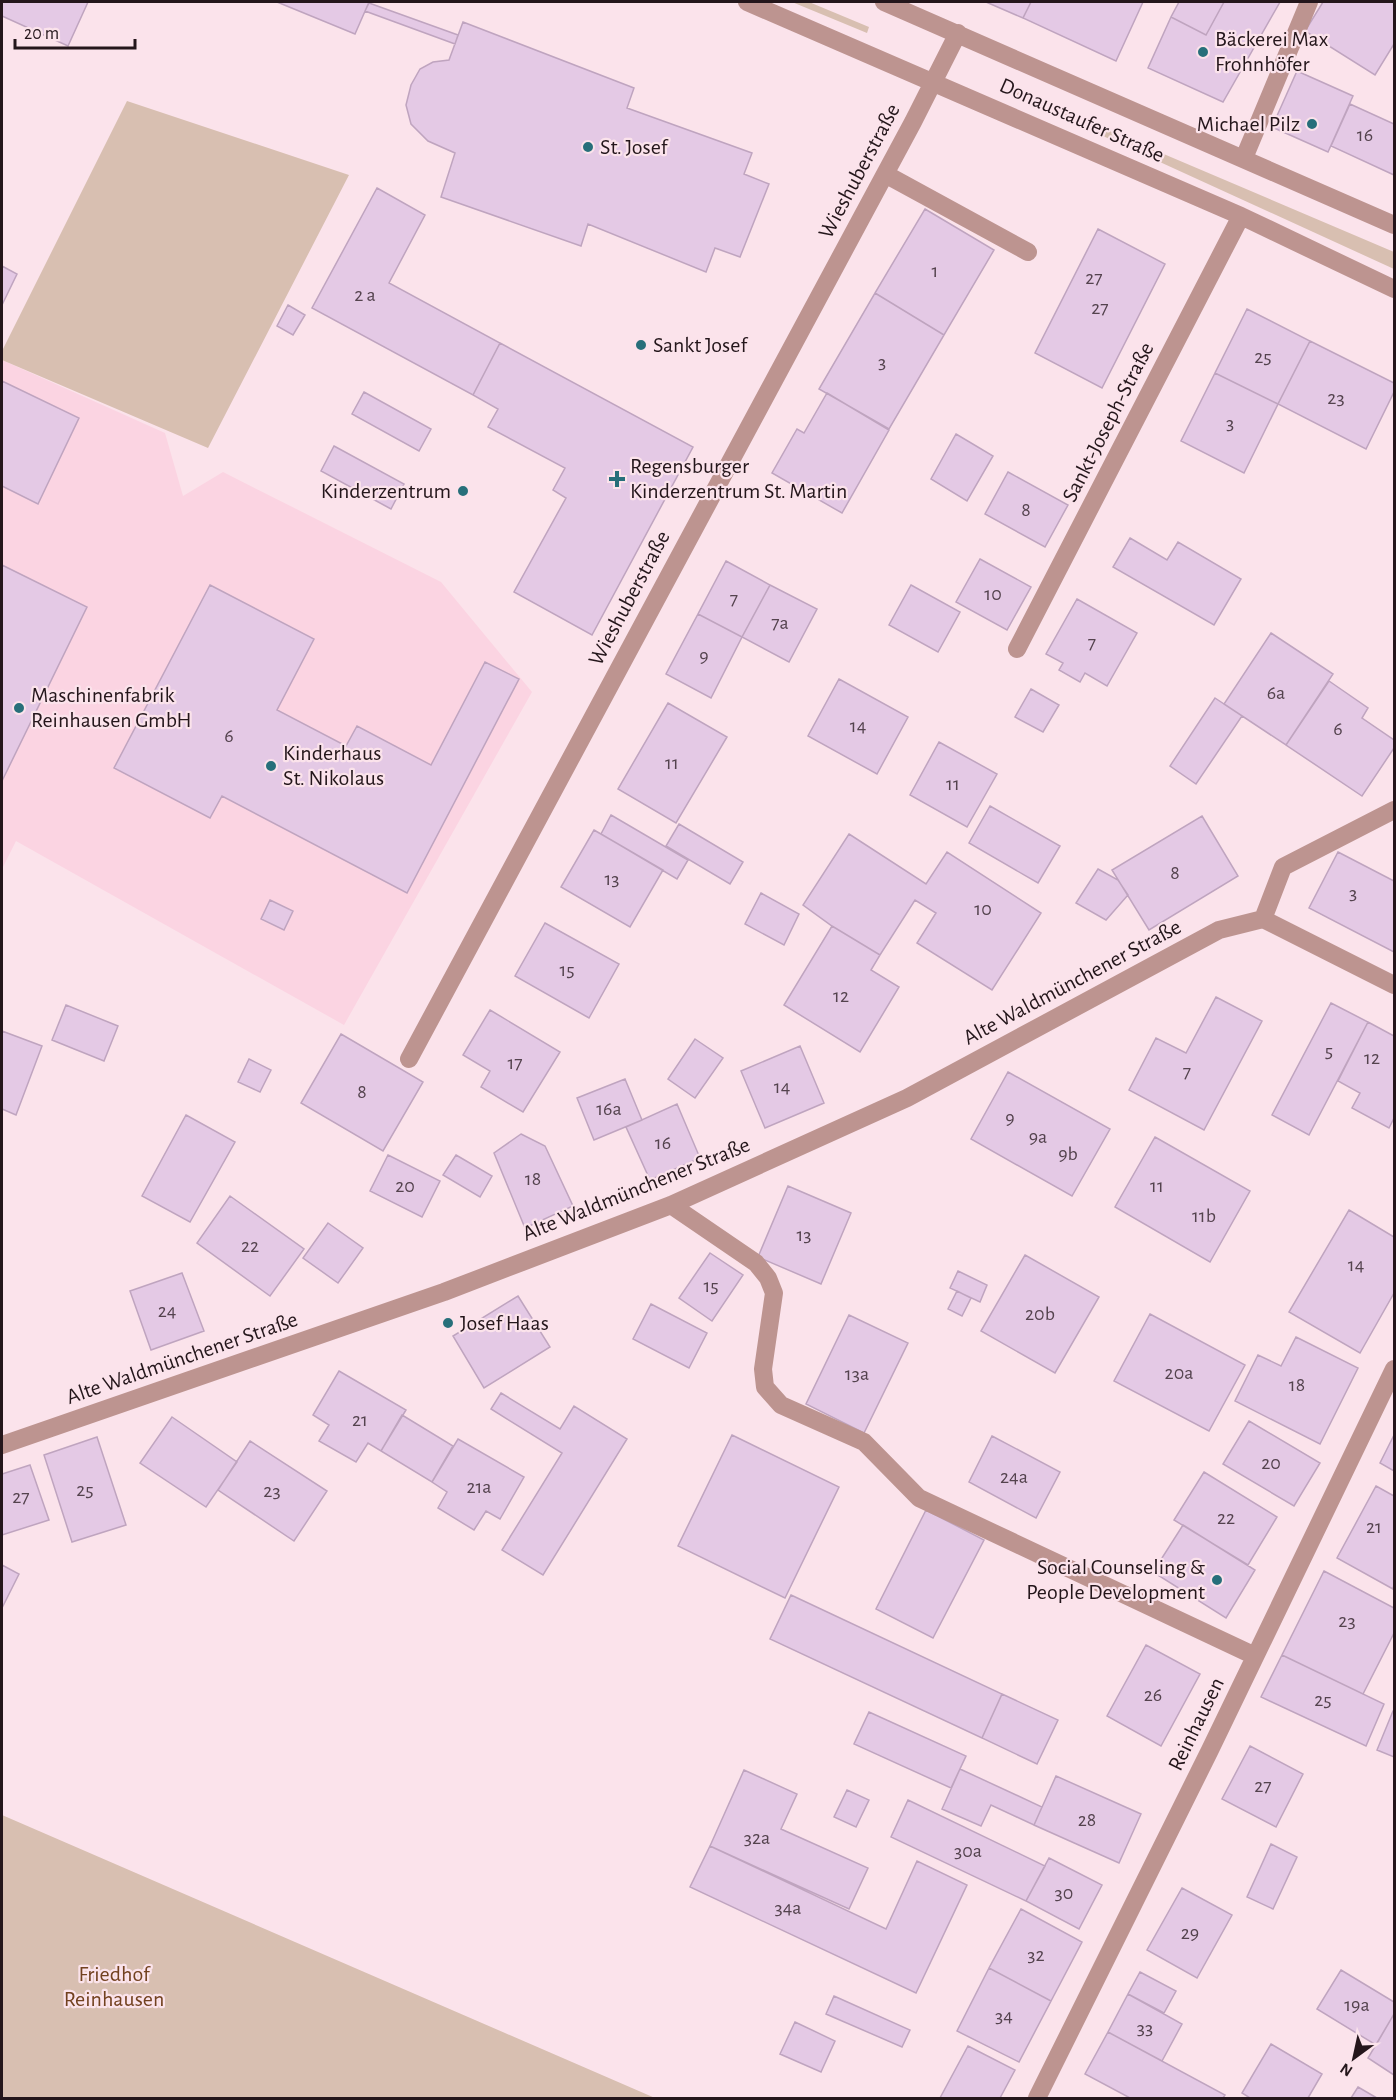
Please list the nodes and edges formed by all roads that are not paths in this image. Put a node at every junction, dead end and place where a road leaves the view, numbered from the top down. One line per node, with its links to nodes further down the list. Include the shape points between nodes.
1 (747, 2): 5 (street, Donaustaufer Straße)
2 (884, 2): 4 (street, Donaustaufer Straße)
3 (1309, 2): 6 (street)
4 (958, 33): 5 (street, Wieshuberstraße); 6 (street, Donaustaufer Straße)
5 (935, 81): 7 (street, Wieshuberstraße); 8 (street, Donaustaufer Straße)
6 (1244, 159): 9 (street, Donaustaufer Straße)
7 (885, 174): 10 (street); 16 (street, Wieshuberstraße)
8 (1241, 216): 11 (street, Donaustaufer Straße); 12 (street, Sankt-Joseph-Straße)
9 (1395, 225)
10 (1028, 252)
11 (1395, 289)
12 (1017, 649)
13 (1395, 810): 14 (street, via 1282,867)
14 (1263, 920): 15 (street); 17 (street, Alte Waldmünchener Straße, via 1220,930 907,1098)
15 (1395, 985)
16 (409, 1059)
17 (670, 1205): 19 (street, Alte Waldmünchener Straße, via 444,1292); 20 (street, via 756,1263 768,1278 774,1293 763,1369 765,1387 781,1405 864,1442 919,1498)
18 (1395, 1369): 20 (street, Reinhausen)
19 (2, 1445)
20 (1255, 1656): 21 (street, Reinhausen)
21 (1037, 2098)

